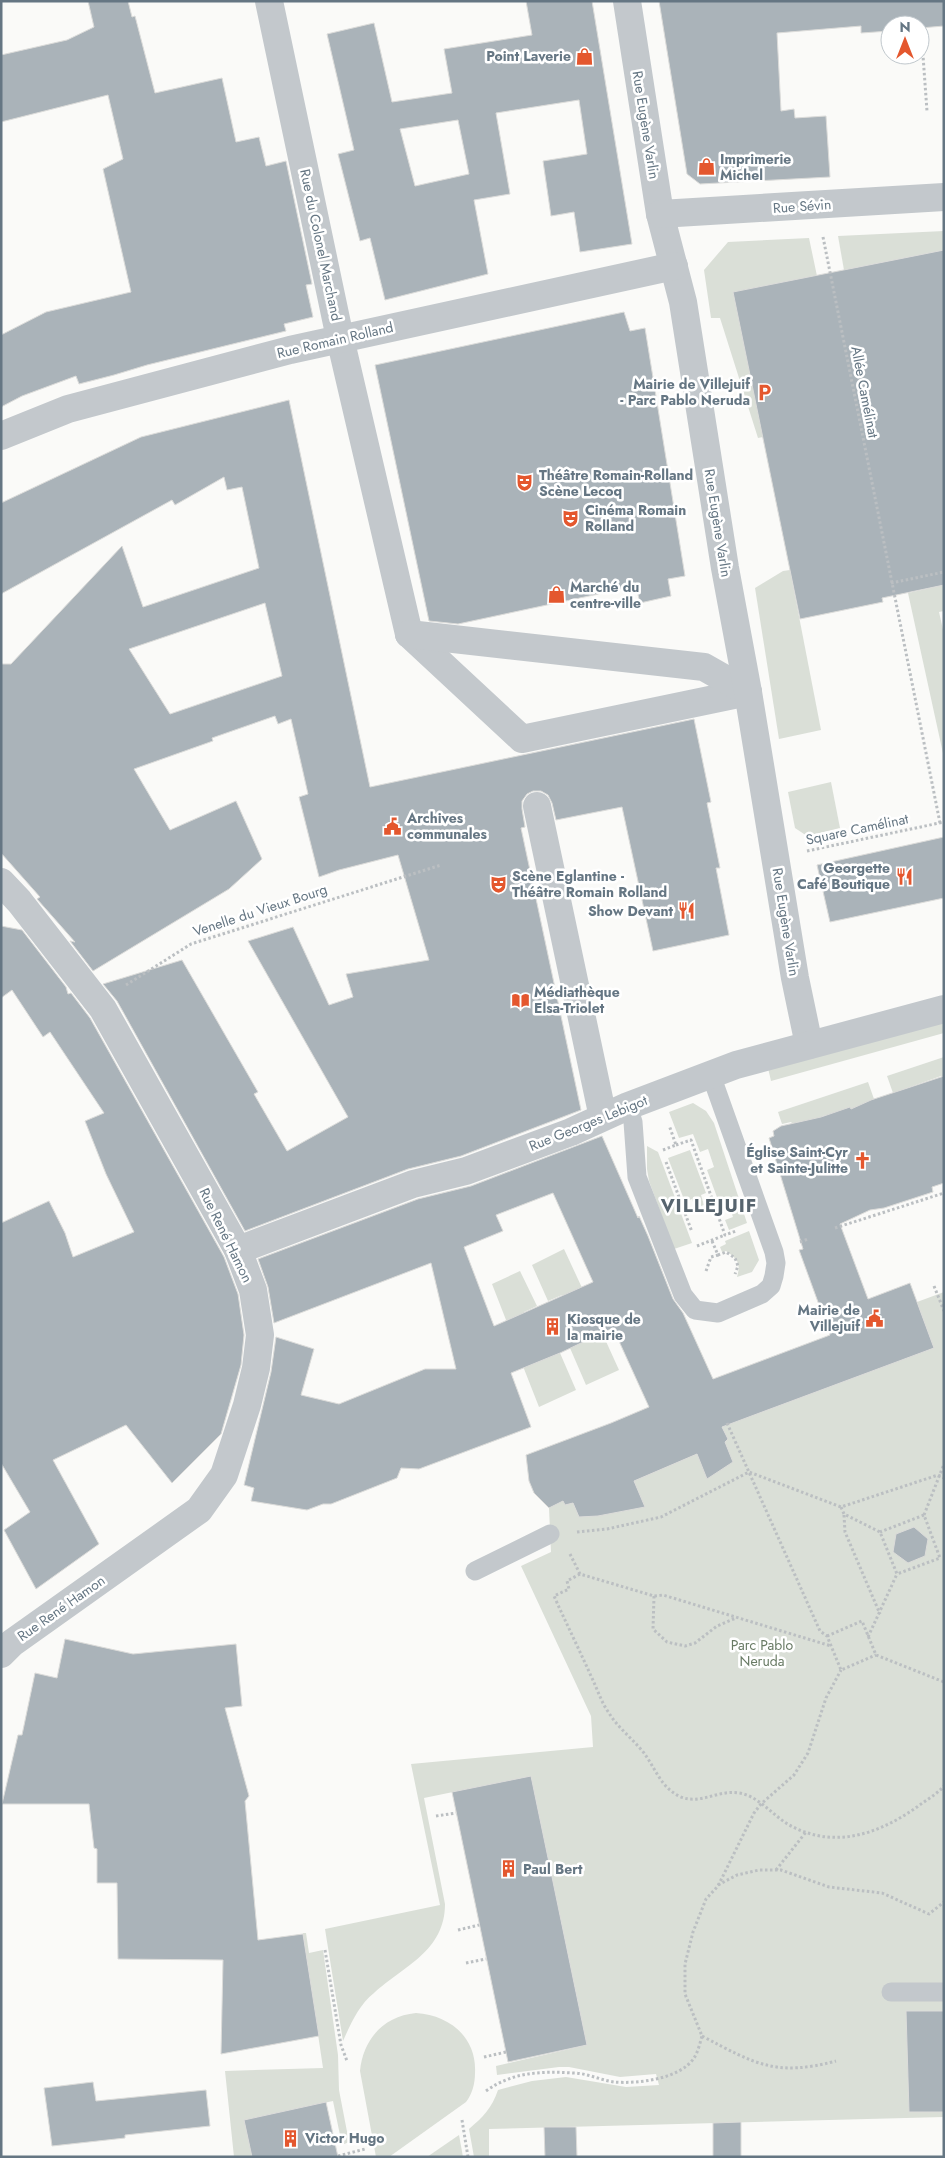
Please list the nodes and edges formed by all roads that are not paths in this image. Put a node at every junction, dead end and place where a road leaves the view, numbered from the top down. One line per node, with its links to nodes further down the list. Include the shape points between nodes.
1 (269, 1): 6 (street, Rue du Colonel Marchand)
2 (627, 1): 4 (street, Rue Eugène Varlin)
3 (944, 196): 4 (street, Rue Sévin)
4 (660, 214): 5 (street, Rue Eugène Varlin)
5 (674, 266): 6 (street, Rue Romain Rolland); 9 (street, Rue Eugène Varlin, via 683,302 724,568)
6 (340, 338): 7 (street, Rue Romain Rolland, via 68,409); 8 (street, Rue du Colonel Marchand)
7 (1, 436)
8 (409, 634): 9 (street, via 704,667); 9 (street, via 524,746)
9 (748, 692): 13 (street, Rue Eugène Varlin)
10 (537, 806): 16 (street)
11 (3, 887): 17 (street, Rue René Hamon, via 98,1003)
12 (944, 1009): 13 (street, Rue Georges Lebigot)
13 (808, 1045): 14 (street, Rue Georges Lebigot)
14 (711, 1075): 15 (street, Rue Georges Lebigot); 15 (lane, via 776,1263 771,1286 762,1294 718,1313 696,1310 683,1295 637,1177 633,1122)
15 (628, 1106): 17 (street, Rue Georges Lebigot, via 572,1132 466,1171 413,1184)
16 (601, 1108)
17 (238, 1250): 20 (street, Rue René Hamon, via 253,1290 260,1335 247,1405 224,1475 199,1510)
18 (555, 1534): 19 (lane)
19 (475, 1571)
20 (1, 1654)
21 (891, 1992): 22 (lane)
22 (944, 1992)

